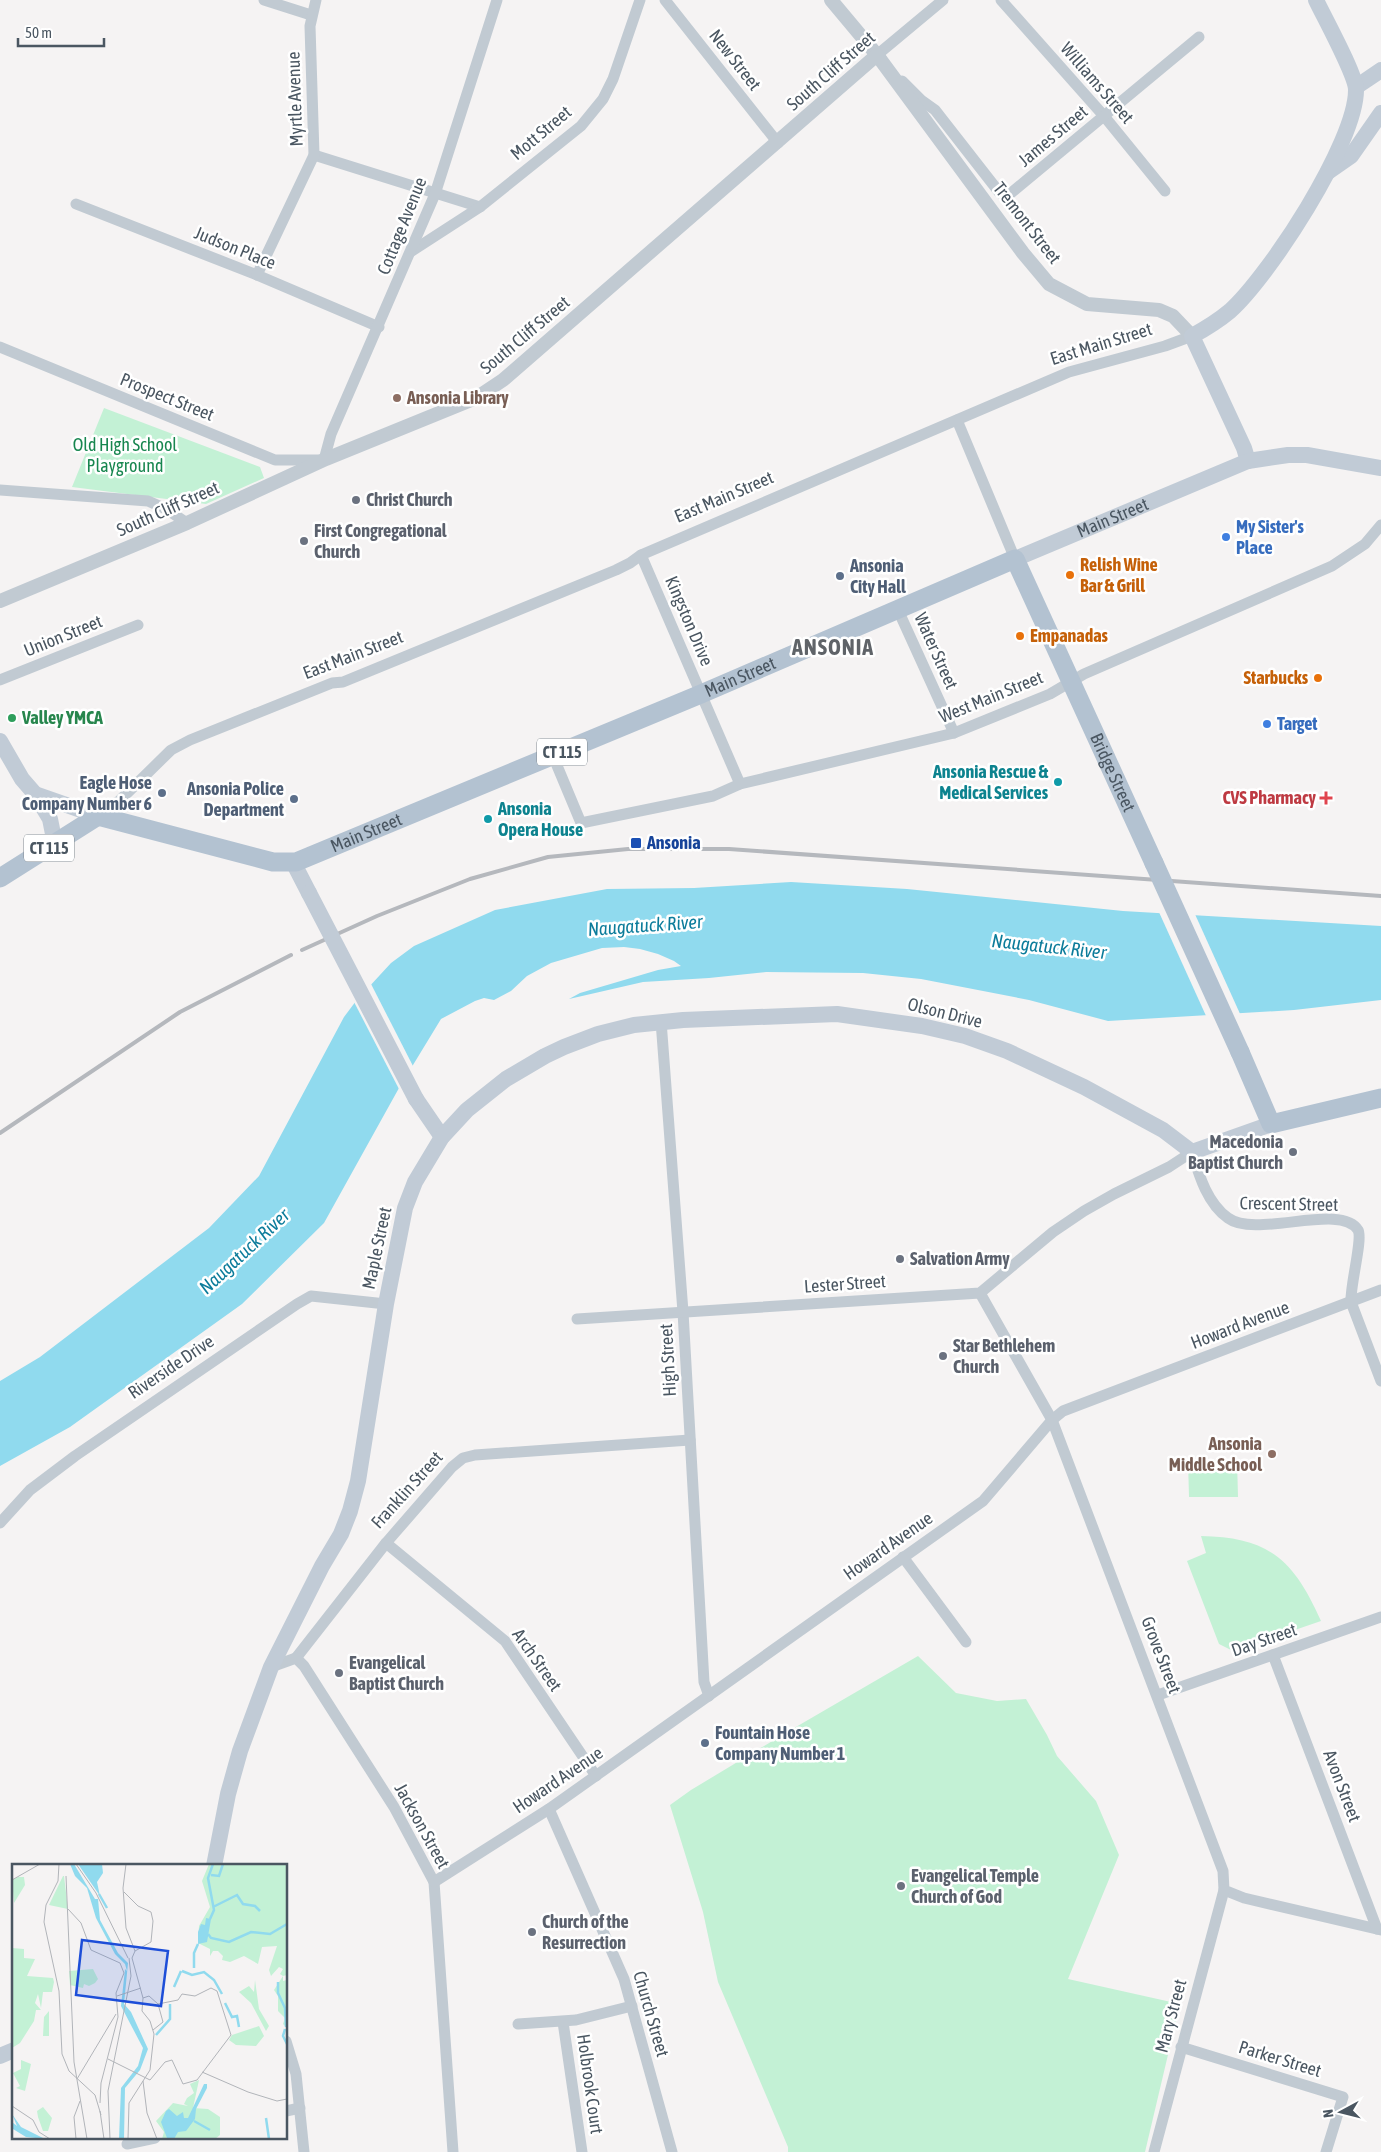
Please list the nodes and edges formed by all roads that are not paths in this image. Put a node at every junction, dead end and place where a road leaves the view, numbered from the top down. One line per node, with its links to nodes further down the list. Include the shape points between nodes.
1 (264, 0): 10 (street)
2 (316, 0): 10 (street, Myrtle Avenue)
3 (497, 0): 22 (street, Cottage Avenue)
4 (640, 0): 24 (street, Mott Street, via 603,99 581,126)
5 (665, 0): 18 (street, New Street)
6 (831, 0): 12 (street, Tremont Street)
7 (943, 0): 12 (street, South Cliff Street)
8 (1001, 0): 17 (street, Williams Street)
9 (1316, 0): 14 (main road)
10 (311, 15): 19 (street, Myrtle Avenue)
11 (1199, 37): 17 (street, James Street)
12 (877, 55): 17 (street, James Street, via 935,110 1004,195 1011,193); 18 (street, South Cliff Street); 28 (street, Tremont Street, via 1049,284 1087,304 1159,310 1173,316)
13 (1381, 70): 14 (main road)
14 (1356, 87): 15 (main road); 20 (main road, East Main Street, via 1351,117)
15 (1381, 87)
16 (1381, 113): 20 (main road, East Main Street, via 1351,156)
17 (1104, 116): 21 (street, Williams Street)
18 (778, 142): 31 (street, South Cliff Street, via 503,380 476,398)
19 (314, 155): 22 (street); 26 (street, Myrtle Avenue)
20 (1326, 174): 28 (main road, East Main Street, via 1302,216 1247,292 1219,320)
21 (1165, 191)
22 (435, 194): 24 (street); 25 (street, Cottage Avenue)
23 (76, 204): 26 (street, Judson Place)
24 (480, 207): 25 (street, Mott Street)
25 (412, 251): 27 (street, Cottage Avenue)
26 (257, 275): 27 (street, Judson Place)
27 (379, 327): 31 (street, Cottage Avenue, via 331,434)
28 (1192, 336): 30 (street, East Main Street, via 1069,372); 32 (main road, Tremont Street)
29 (0, 347): 31 (street, Prospect Street, via 275,460)
30 (957, 420): 37 (street, East Main Street); 38 (street, Bridge Street)
31 (324, 460): 35 (street, South Cliff Street)
32 (1248, 460): 33 (main road, Main Street / CT 115, via 1307,455); 38 (main road, Main Street / CT 115)
33 (1381, 468)
34 (0, 490): 35 (street, via 148,501)
35 (187, 523): 39 (street, South Cliff Street)
36 (1381, 524): 43 (street, West Main Street, via 1365,544 1332,566)
37 (641, 555): 44 (street, Kingston Drive); 50 (street, East Main Street, via 630,563 344,682 332,683 180,744 116,804)
38 (1015, 558): 40 (main road, Main Street / CT 115); 43 (main road, Bridge Street)
39 (0, 601)
40 (898, 610): 44 (main road, Main Street / CT 115); 45 (street, Water Street)
41 (138, 625): 42 (street, Union Street)
42 (0, 680)
43 (1072, 681): 45 (street, West Main Street, via 1050,694); 56 (main road, Bridge Street, bridge)
44 (701, 694): 47 (main road, Main Street / CT 115); 48 (street, Kingston Drive)
45 (954, 734): 48 (street, West Main Street)
46 (0, 741): 49 (main road, via 22,779)
47 (553, 756): 48 (street, West Main Street, via 581,823 713,796); 52 (main road, Main Street / CT 115)
48 (740, 784)
49 (35, 794): 50 (main road); 51 (main road, via 50,819)
50 (98, 816): 51 (main road, CT 115); 52 (main road, Main Street / CT 115, via 273,862)
51 (55, 844): 53 (main road, CT 115)
52 (293, 862): 57 (main road, bridge, via 416,1099)
53 (0, 878)
54 (661, 1022): 57 (main road, via 598,1034 545,1056 506,1079 475,1104); 58 (main road, Olson Drive, via 836,1014 886,1019 965,1036 1007,1051 1084,1087 1163,1130); 63 (street, High Street)
55 (1381, 1098): 56 (main road)
56 (1271, 1124): 58 (main road)
57 (442, 1138): 62 (main road, Maple Street, via 415,1182 405,1208)
58 (1192, 1152): 60 (street, via 1084,1211); 61 (street, Crescent Street, via 1212,1202 1233,1222 1255,1225 1327,1218 1352,1224 1360,1237 1350,1288)
59 (1381, 1290): 61 (street, Howard Avenue)
60 (980, 1292): 63 (street, Lester Street); 66 (street, Grove Street)
61 (1351, 1302): 65 (street, Crescent Street); 66 (street, Howard Avenue, via 1063,1411)
62 (386, 1304): 68 (street, Riverside Drive, via 311,1296 75,1456 30,1490); 75 (main road, Maple Street, via 358,1481 350,1511)
63 (683, 1312): 64 (street, Lester Street); 67 (street, High Street)
64 (577, 1319)
65 (1381, 1381)
66 (1052, 1420): 70 (street, Howard Avenue, via 983,1501); 76 (street, Grove Street)
67 (690, 1440): 69 (street, Franklin Street, via 469,1456 452,1467); 77 (street, High Street, via 704,1682)
68 (0, 1524)
69 (386, 1543): 74 (street, Franklin Street); 78 (street, Arch Street, via 504,1641)
70 (903, 1557): 72 (street); 77 (street, Howard Avenue)
71 (1381, 1617): 73 (street, Day Street)
72 (966, 1642)
73 (1274, 1655): 76 (street, Day Street); 83 (street, Avon Street)
74 (296, 1658): 75 (street); 81 (street, Jackson Street, via 394,1808)
75 (271, 1667): 80 (main road, via 240,1751)
76 (1158, 1695): 82 (street, Grove Street, via 1223,1871)
77 (709, 1696): 78 (street, Howard Avenue)
78 (596, 1776): 79 (street, Howard Avenue)
79 (549, 1809): 81 (street, Howard Avenue); 84 (street, Church Street, via 624,1979)
80 (214, 1864)
81 (434, 1882): 96 (street, Jackson Street)
82 (1224, 1890): 83 (street, via 1244,1898); 87 (street, Mary Street)
83 (1379, 1930)
84 (632, 2006): 85 (street, Holbrook Court); 98 (street, Church Street)
85 (563, 2022): 86 (street, Holbrook Court); 97 (street, Holbrook Court)
86 (518, 2024)
87 (1181, 2047): 99 (street, Mary Street); 100 (street, Parker Street, via 1343,2097)
88 (288, 2048): 91 (street, via 296,2074)
89 (12, 2051): 90 (main road)
90 (0, 2056)
91 (300, 2108): 92 (street); 95 (street)
92 (288, 2111)
93 (147, 2140): 94 (street)
94 (128, 2144)
95 (304, 2152)
96 (453, 2152)
97 (582, 2152)
98 (672, 2152)
99 (1154, 2152)
100 (1326, 2152)

